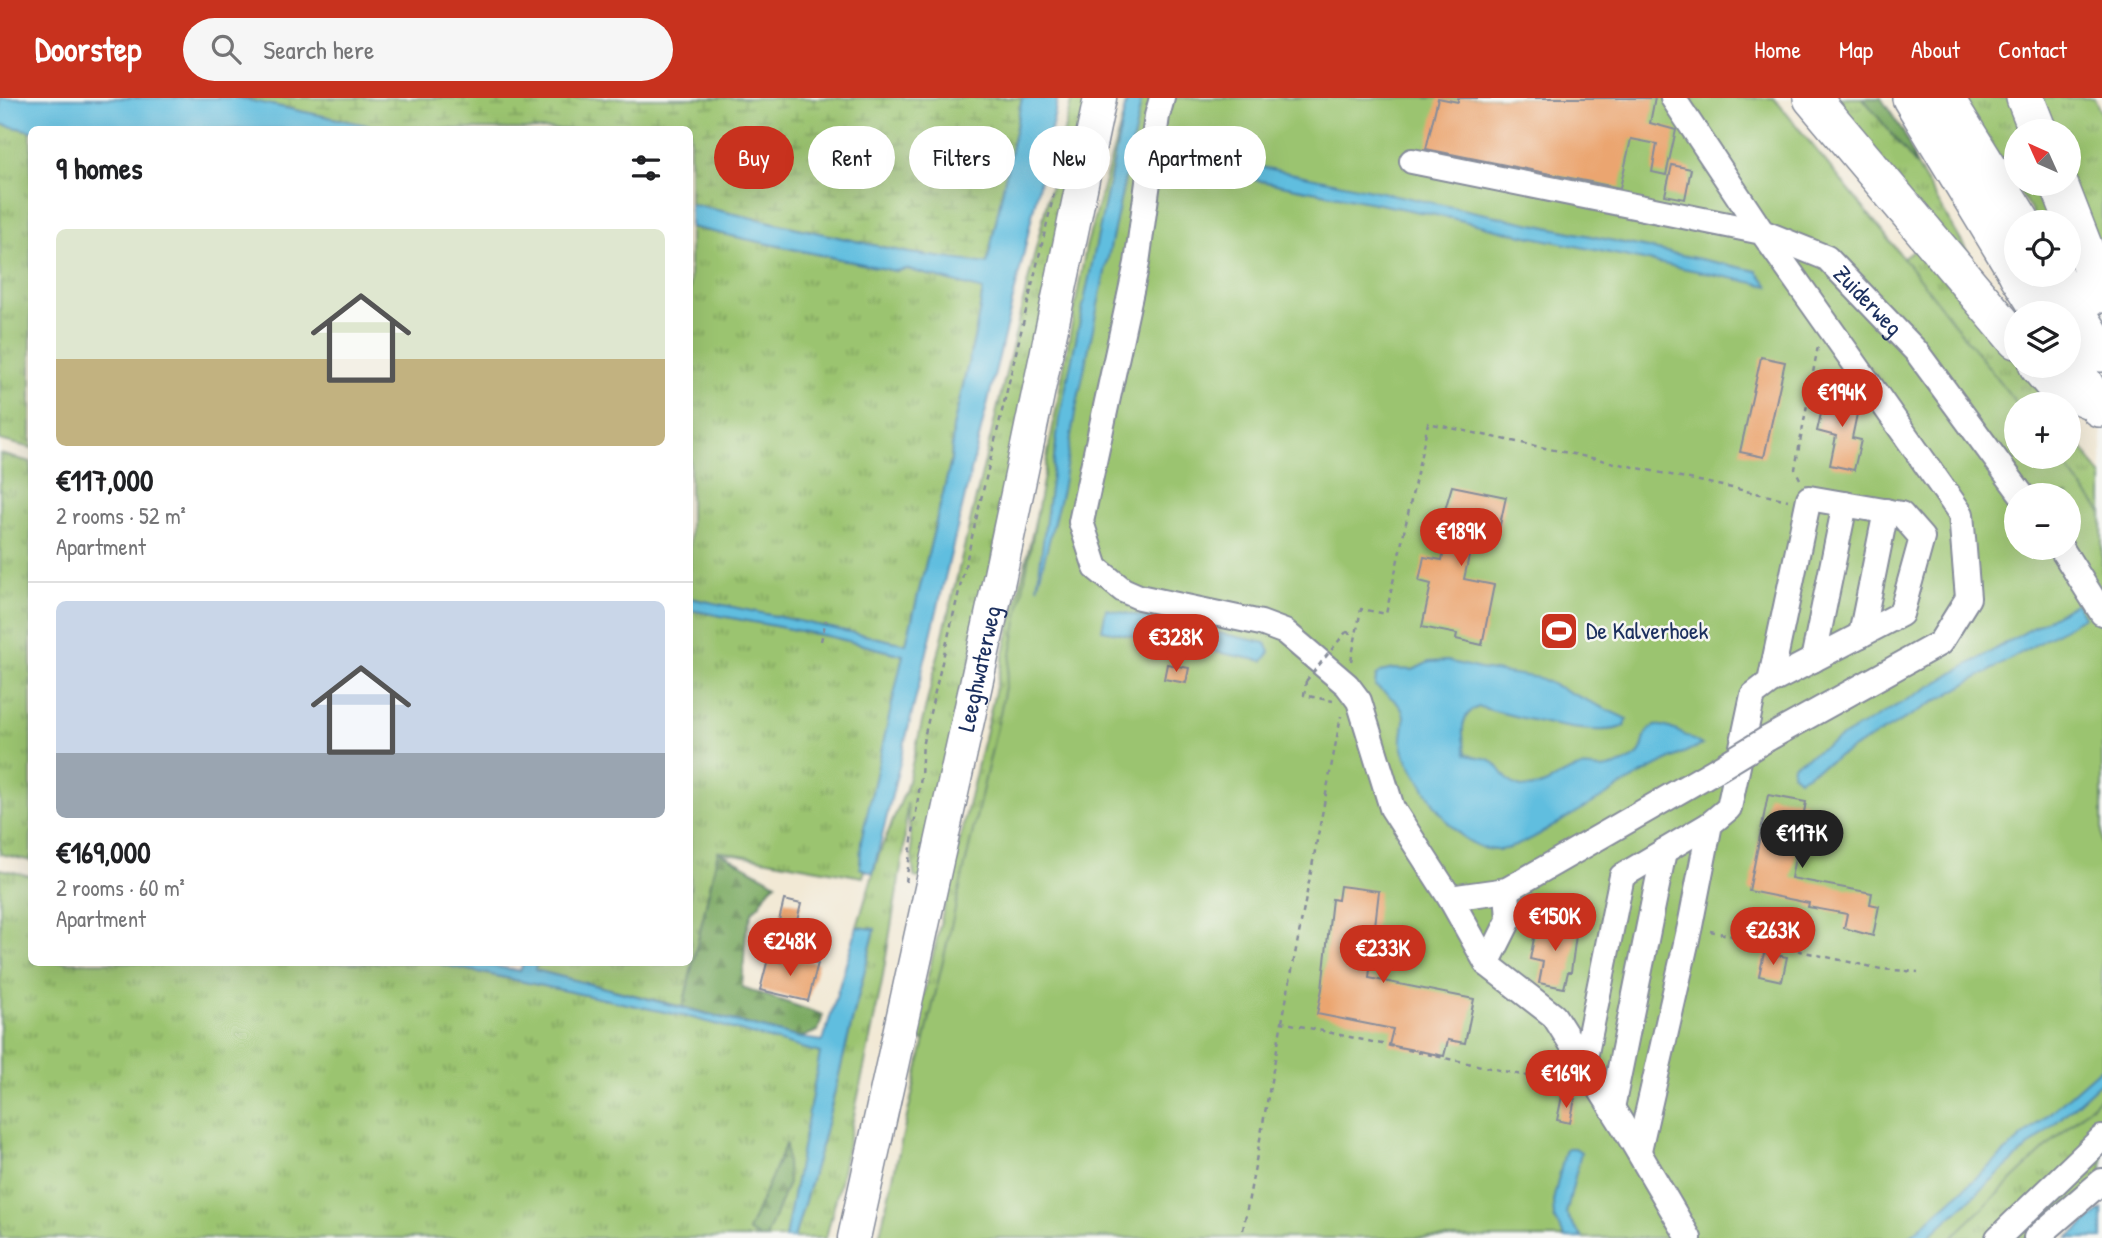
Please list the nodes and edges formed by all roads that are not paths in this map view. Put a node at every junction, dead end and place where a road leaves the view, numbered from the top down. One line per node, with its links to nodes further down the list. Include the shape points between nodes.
1 (1100, 98): 39 (main road, Leeghwaterweg)
2 (1673, 98): 12 (street)
3 (1812, 98): 16 (highway)
4 (1911, 98): 13 (highway)
5 (1945, 98): 11 (highway)
6 (2025, 98): 8 (highway)
7 (1160, 107): 32 (street, via 1137,263 1081,522 1096,568 1139,597 1261,622 1284,632 1345,694 1359,701 1392,808)
8 (2033, 119)
9 (1412, 161): 12 (street, Zuiderweg)
10 (2064, 196): 15 (highway)
11 (2015, 210)
12 (1762, 232): 21 (street, Zuiderweg, via 1827,258 1916,351); 31 (street, bridge, via 1961,514 1968,598 1940,643)
13 (2004, 252)
14 (2061, 287): 17 (highway)
15 (2102, 294)
16 (2004, 326)
17 (2102, 353)
18 (2048, 378): 20 (highway, via 2055,386)
19 (2081, 378): 20 (highway)
20 (2099, 407)
21 (2013, 483)
22 (1846, 504): 23 (street); 27 (street); 28 (street, via 1809,498)
23 (1885, 511): 26 (street); 26 (street, via 1901,514 1922,538 1901,614)
24 (2069, 560): 25 (street)
25 (2102, 613)
26 (1861, 635): 27 (street)
27 (1813, 660): 28 (street)
28 (1770, 682): 29 (street, via 1754,695 1728,808)
29 (1710, 824): 30 (street); 37 (street)
30 (1664, 851): 34 (street, via 1622,876); 35 (street)
31 (1507, 890): 32 (street); 33 (street, via 1509,920)
32 (1450, 898): 33 (street)
33 (1487, 964): 34 (street, via 1554,1016)
34 (1584, 1063): 35 (street)
35 (1607, 1100): 37 (street)
36 (2102, 1138): 41 (street)
37 (1639, 1150): 40 (street)
38 (2102, 1181): 42 (street)
39 (855, 1238)
40 (1689, 1238)
41 (1998, 1238)
42 (2036, 1238)

